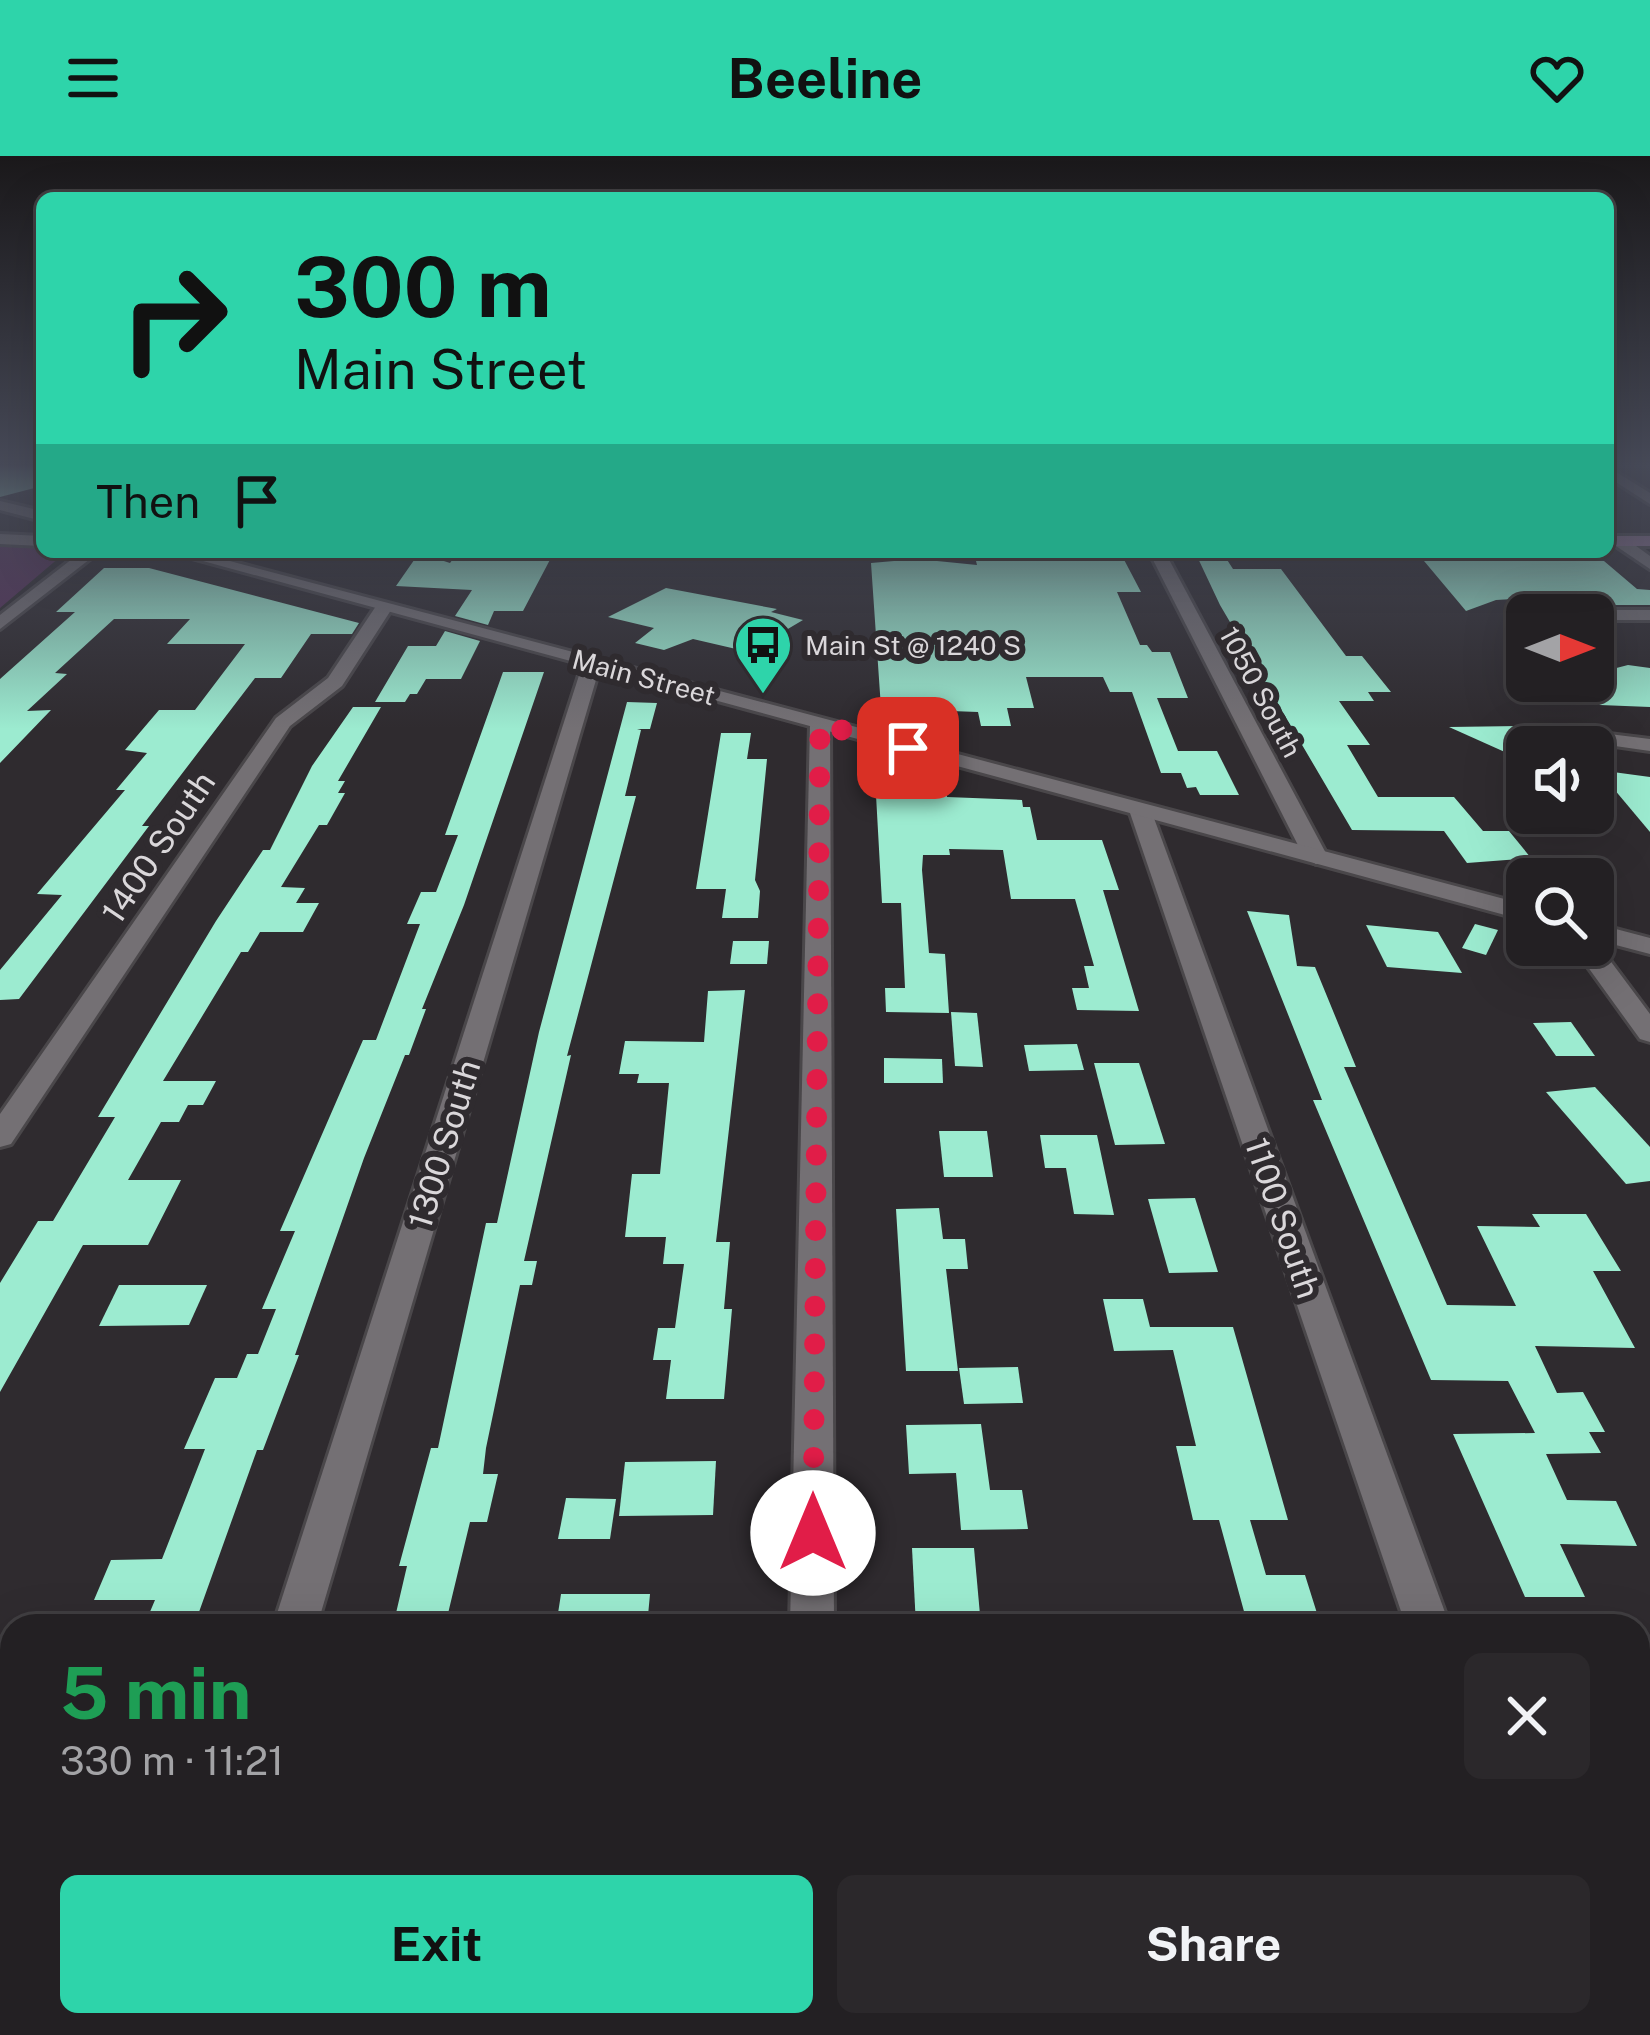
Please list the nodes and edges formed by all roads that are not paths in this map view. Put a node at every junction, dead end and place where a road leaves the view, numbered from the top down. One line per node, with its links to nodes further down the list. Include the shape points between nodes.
1 (209, 558): 4 (street, Main Street)
2 (1160, 558): 13 (street, 1050 South)
3 (67, 560): 7 (street)
4 (384, 607): 8 (street, Main Street); 19 (street, 1400 South, via 335,682 283,722)
5 (1614, 615): 6 (street)
6 (1650, 615)
7 (0, 624)
8 (592, 663): 9 (street, Main Street); 20 (street, 1300 South)
9 (820, 724): 12 (street, Main Street); 21 (street)
10 (1614, 741): 11 (street)
11 (1650, 745)
12 (1140, 809): 13 (street, Main Street); 22 (street, 1100 South)
13 (1316, 857): 14 (street, Main Street)
14 (1506, 907)
15 (1614, 937): 16 (street)
16 (1650, 946)
17 (1601, 966): 18 (street)
18 (1650, 1033)
19 (0, 1138)
20 (299, 1614)
21 (812, 1614)
22 (1424, 1614)

